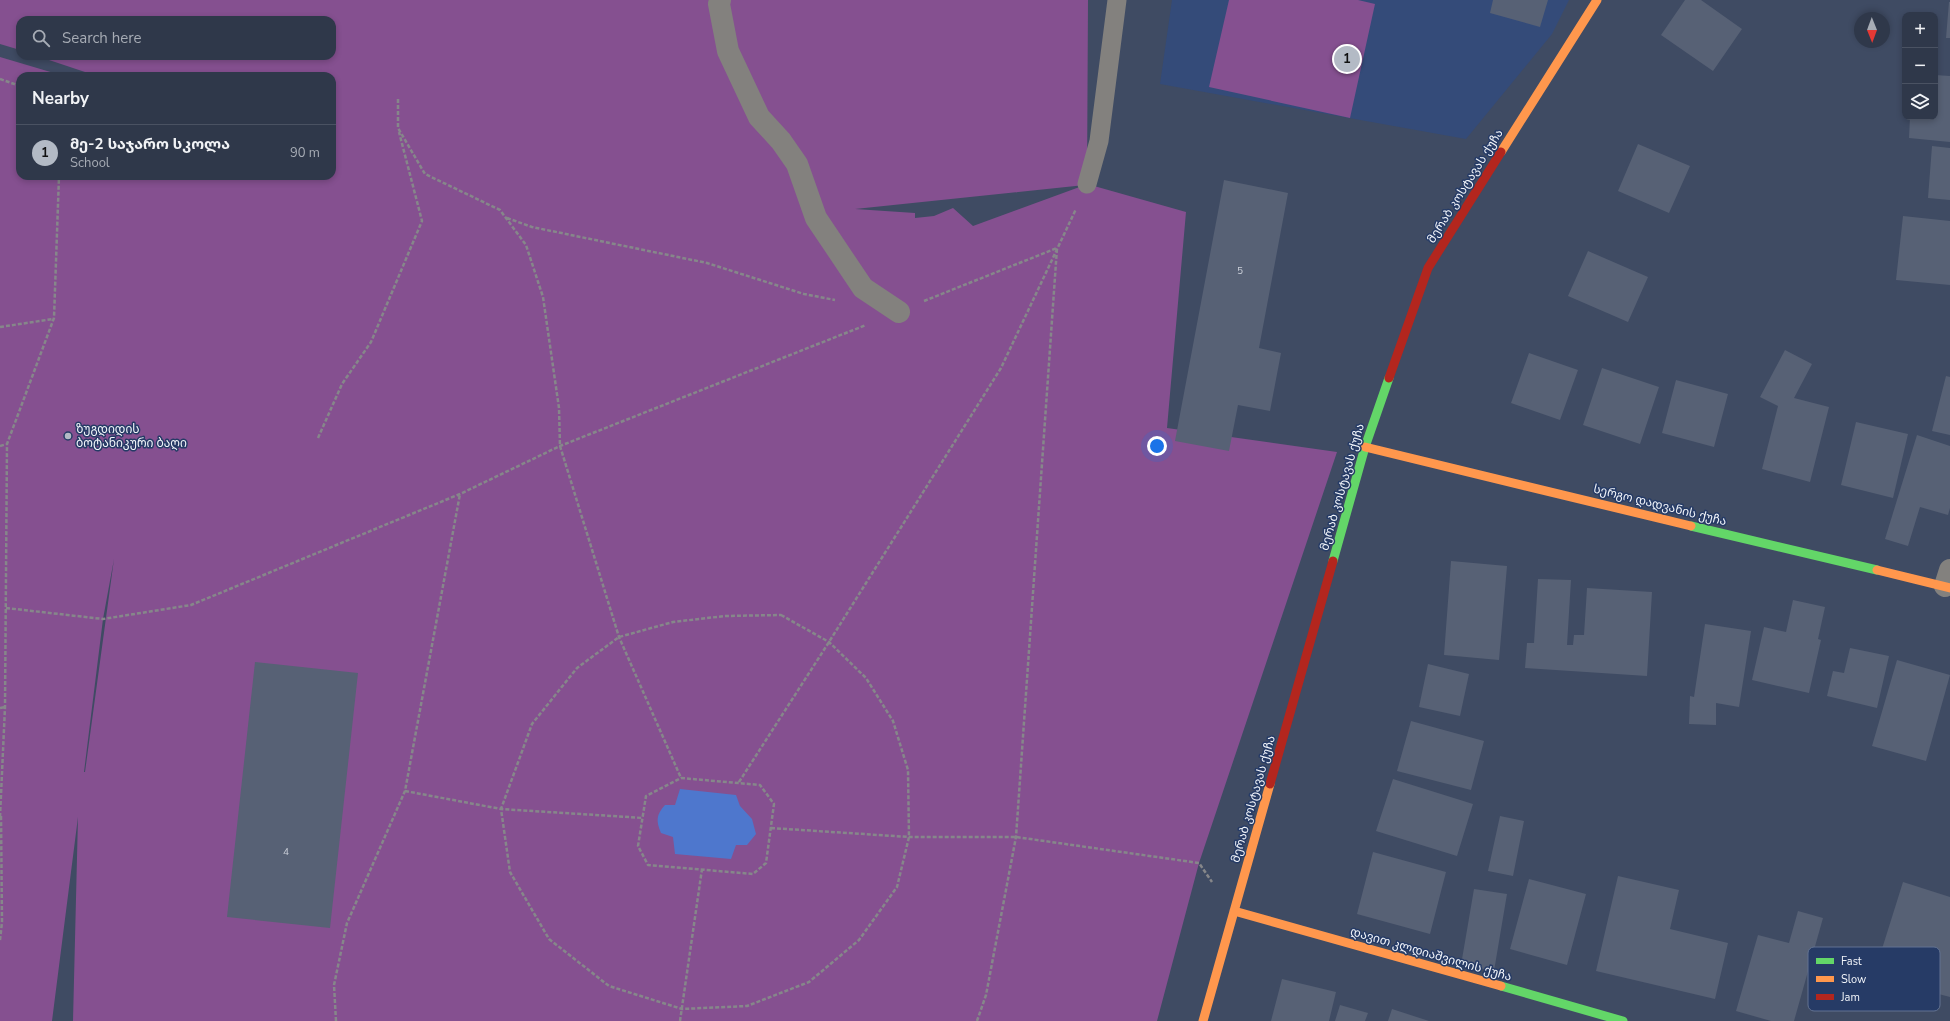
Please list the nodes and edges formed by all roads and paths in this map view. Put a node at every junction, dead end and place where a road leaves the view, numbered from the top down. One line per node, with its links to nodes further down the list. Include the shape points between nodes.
1 (720, 0): 13 (street, via 728,51 759,117 781,141 797,164 816,218 863,288)
2 (1117, 0): 9 (lane, via 1098,141)
3 (1597, 0): 20 (street, მერაბ კოსტავას ქუჩა, via 1428,268)
4 (0, 79): 5 (path)
5 (16, 85)
6 (398, 99): 7 (path)
7 (398, 128): 10 (path, via 425,174 500,210); 16 (path, via 422,221 370,342 342,384)
8 (59, 180): 14 (path)
9 (1087, 184): 11 (path)
10 (506, 218): 12 (path, via 532,227 707,263 804,294); 19 (path, via 526,245 543,297 559,408)
11 (1057, 248): 13 (path); 25 (path, via 1001,368); 36 (path)
12 (840, 300)
13 (898, 312): 19 (path)
14 (54, 318): 15 (path); 17 (path)
15 (0, 327)
16 (318, 438)
17 (7, 444): 18 (path); 23 (path)
18 (0, 446)
19 (560, 446): 21 (path); 24 (path)
20 (1365, 447): 22 (street, სერგო დადვანის ქუჩა); 38 (street, მერაბ კოსტავას ქუჩა)
21 (460, 494): 23 (path, via 191,606 103,619); 30 (path)
22 (1948, 581)
23 (6, 608): 26 (path)
24 (619, 637): 25 (path, via 673,622 725,616 781,615); 28 (path); 31 (path, via 577,668 532,724)
25 (829, 642): 29 (path); 35 (path, via 866,678 893,721 908,770)
26 (5, 707): 27 (path); 32 (path)
27 (0, 708)
28 (680, 778): 29 (path); 33 (path, via 646,796)
29 (739, 782): 34 (path, via 760,785 774,804)
30 (405, 791): 31 (path); 41 (path, via 347,923 334,985)
31 (501, 809): 33 (path); 40 (path, via 510,872 549,938 609,986)
32 (1, 817): 39 (path)
33 (643, 818): 37 (path, via 638,846 648,865)
34 (771, 828): 35 (path); 37 (path, via 766,863 753,874)
35 (908, 837): 36 (path); 40 (path, via 897,887 859,940 809,982 748,1006)
36 (1016, 837): 38 (path, via 1198,863); 43 (path, via 986,995)
37 (702, 869): 40 (path)
38 (1234, 911): 44 (street, მერაბ კოსტავას ქუჩა); 45 (street, დავით კლდიაშვილის ქუჩა)
39 (0, 940)
40 (682, 1009): 42 (path)
41 (336, 1021)
42 (680, 1021)
43 (977, 1021)
44 (1204, 1021)
45 (1623, 1021)

